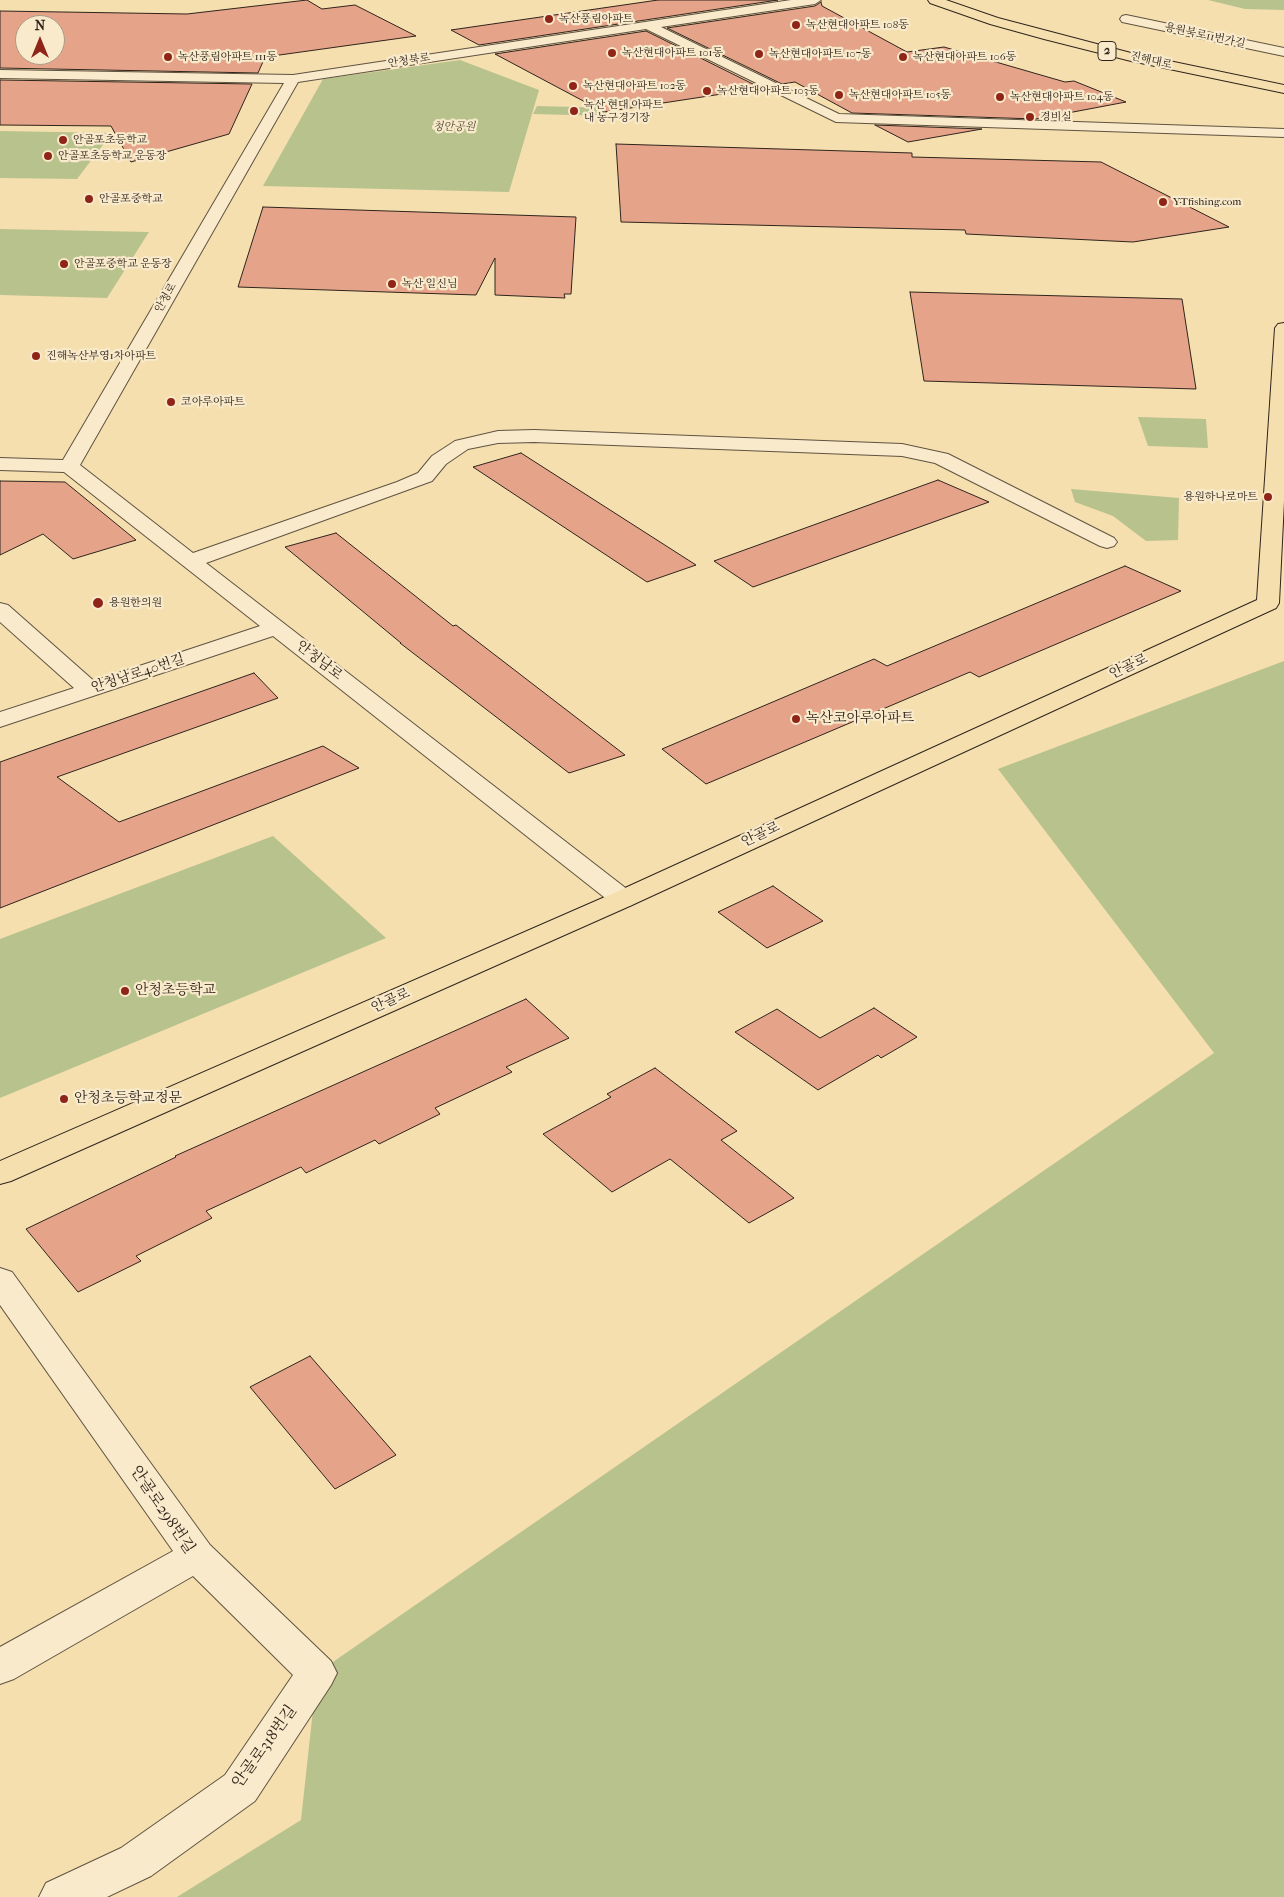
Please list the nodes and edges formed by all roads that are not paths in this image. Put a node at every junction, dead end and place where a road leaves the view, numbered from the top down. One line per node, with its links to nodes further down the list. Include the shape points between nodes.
1 (815, 0): 5 (street, 안청북로)
2 (934, 0): 10 (main road, 진해대로 / 2, via 1048,36)
3 (959, 0): 9 (main road, 진해대로 / 2, via 1063,32)
4 (1126, 19): 6 (street, 용원북로11번가길)
5 (647, 25): 8 (street, 안청북로); 11 (street, via 836,118)
6 (1284, 52)
7 (0, 74): 8 (street, 안청북로)
8 (293, 79): 14 (street, 안청로)
9 (1284, 79)
10 (1284, 89)
11 (1284, 133)
12 (1284, 328): 17 (main road, 안골로)
13 (0, 464): 14 (street)
14 (69, 466): 16 (street, 안청남로)
15 (1107, 542): 16 (street, via 942,458 902,450 534,436 498,437 462,445 439,460 425,477 404,486)
16 (191, 561): 19 (street, 안청남로)
17 (1276, 604): 22 (main road, 안골로)
18 (0, 610): 20 (street)
19 (276, 628): 20 (street, 안청남로40번길); 22 (street, 안청남로)
20 (90, 690): 21 (street, 안청남로40번길)
21 (0, 720)
22 (623, 899): 23 (main road, 안골로)
23 (0, 1173)
24 (0, 1280): 25 (street, 안골로298번길)
25 (197, 1556): 26 (street, 안골로298번길); 27 (street, 안골로318번길, via 317,1673 240,1788 136,1862)
26 (0, 1667)
27 (61, 1897)

